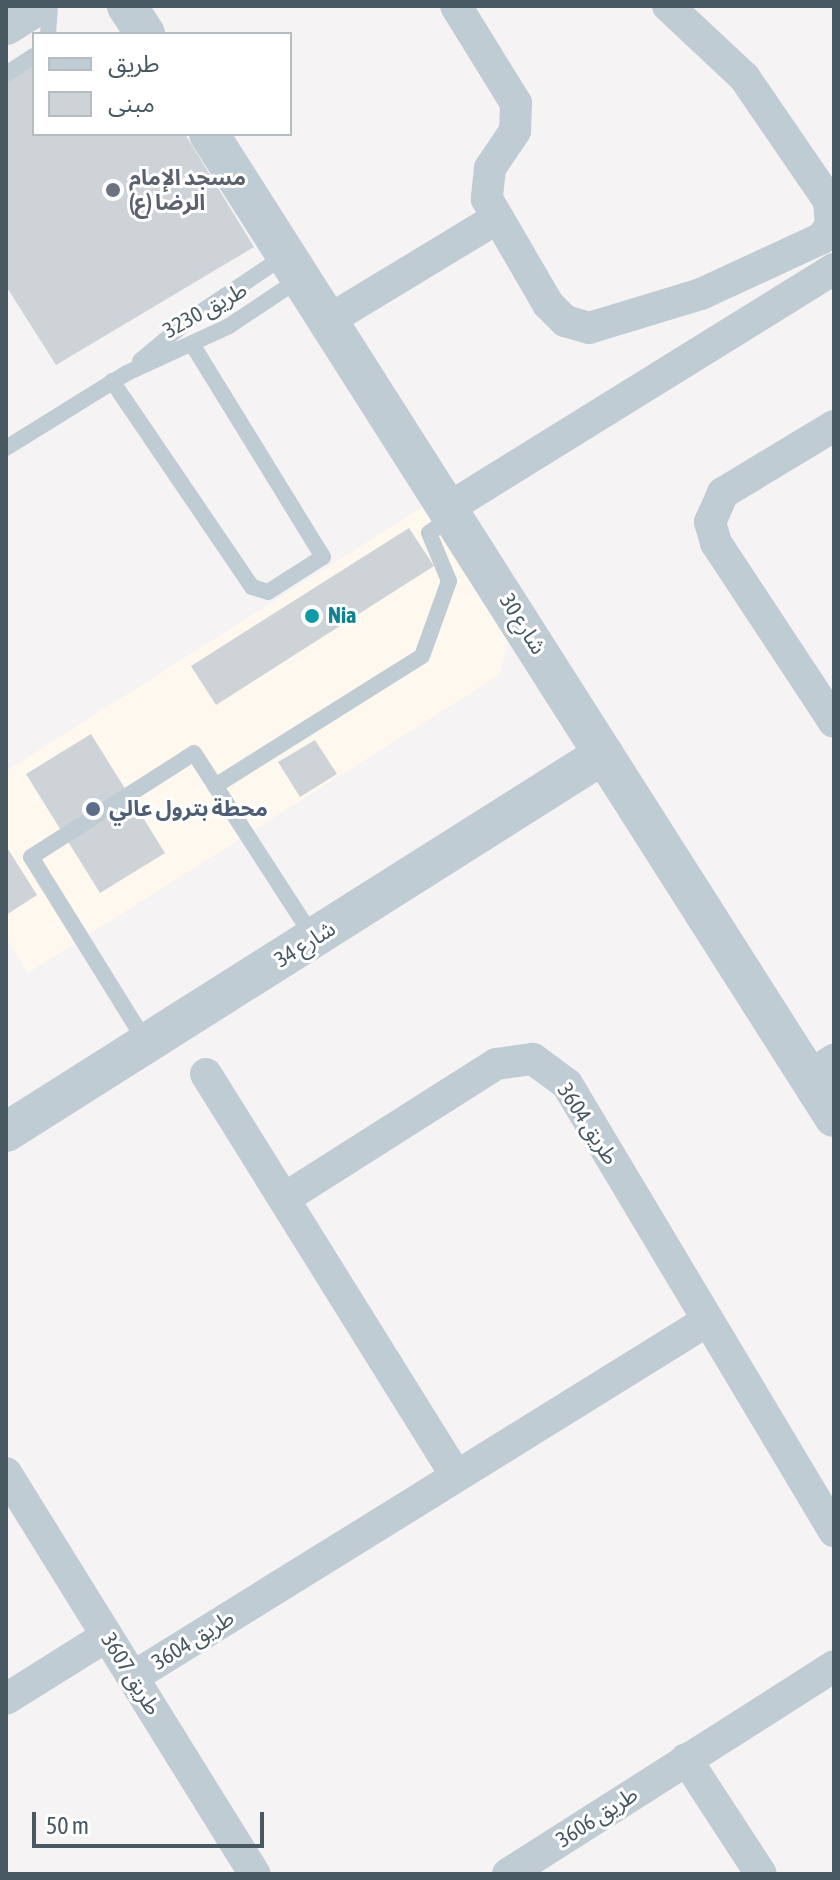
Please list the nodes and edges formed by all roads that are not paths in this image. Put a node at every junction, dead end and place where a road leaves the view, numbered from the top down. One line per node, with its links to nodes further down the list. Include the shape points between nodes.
1 (37, 6): 6 (street)
2 (50, 6): 7 (lane)
3 (127, 6): 8 (street)
4 (456, 6): 12 (street, via 516,103 515,131 498,153 487,183)
5 (668, 6): 12 (street, via 752,87 829,201 833,217 828,232 701,294 589,328 555,313)
6 (6, 25)
7 (48, 32)
8 (144, 32)
9 (32, 57): 10 (lane)
10 (6, 74)
11 (210, 136): 13 (street, شارع 30)
12 (496, 219): 15 (street)
13 (294, 267): 15 (street, شارع 30); 16 (lane, طريق 3230); 17 (lane, طريق 3230, via 189,320)
14 (834, 269): 20 (street)
15 (329, 320): 20 (street, شارع 30)
16 (193, 346): 17 (lane, طريق 3230); 17 (lane, via 323,557 268,592 252,587)
17 (120, 377): 19 (lane, طريق 3230)
18 (834, 426): 21 (street, via 723,493 710,522 716,543)
19 (6, 448)
20 (453, 511): 22 (street, شارع 30); 23 (lane, via 429,533 449,581 422,656)
21 (834, 722)
22 (604, 754): 24 (street, شارع 34); 26 (street, شارع 30)
23 (215, 786): 24 (lane); 25 (lane, via 194,753 31,857)
24 (314, 938): 25 (street, شارع 34)
25 (147, 1044): 29 (street, شارع 34)
26 (821, 1068): 28 (street, شارع 30)
27 (206, 1074): 30 (street)
28 (834, 1117)
29 (6, 1132)
30 (285, 1198): 31 (street, طريق 3604, via 496,1064 533,1059 567,1084); 33 (street)
31 (707, 1321): 33 (street, طريق 3604); 34 (street, طريق 3604)
32 (6, 1473): 35 (street, طريق 3607)
33 (456, 1476): 37 (street, طريق 3604)
34 (834, 1531)
35 (107, 1636): 37 (street, طريق 3607); 38 (street)
36 (834, 1666): 39 (street, طريق 3606)
37 (133, 1677): 40 (street, طريق 3607)
38 (6, 1699)
39 (686, 1759): 41 (street, طريق 3606); 42 (street)
40 (255, 1874)
41 (508, 1874)
42 (761, 1874)

